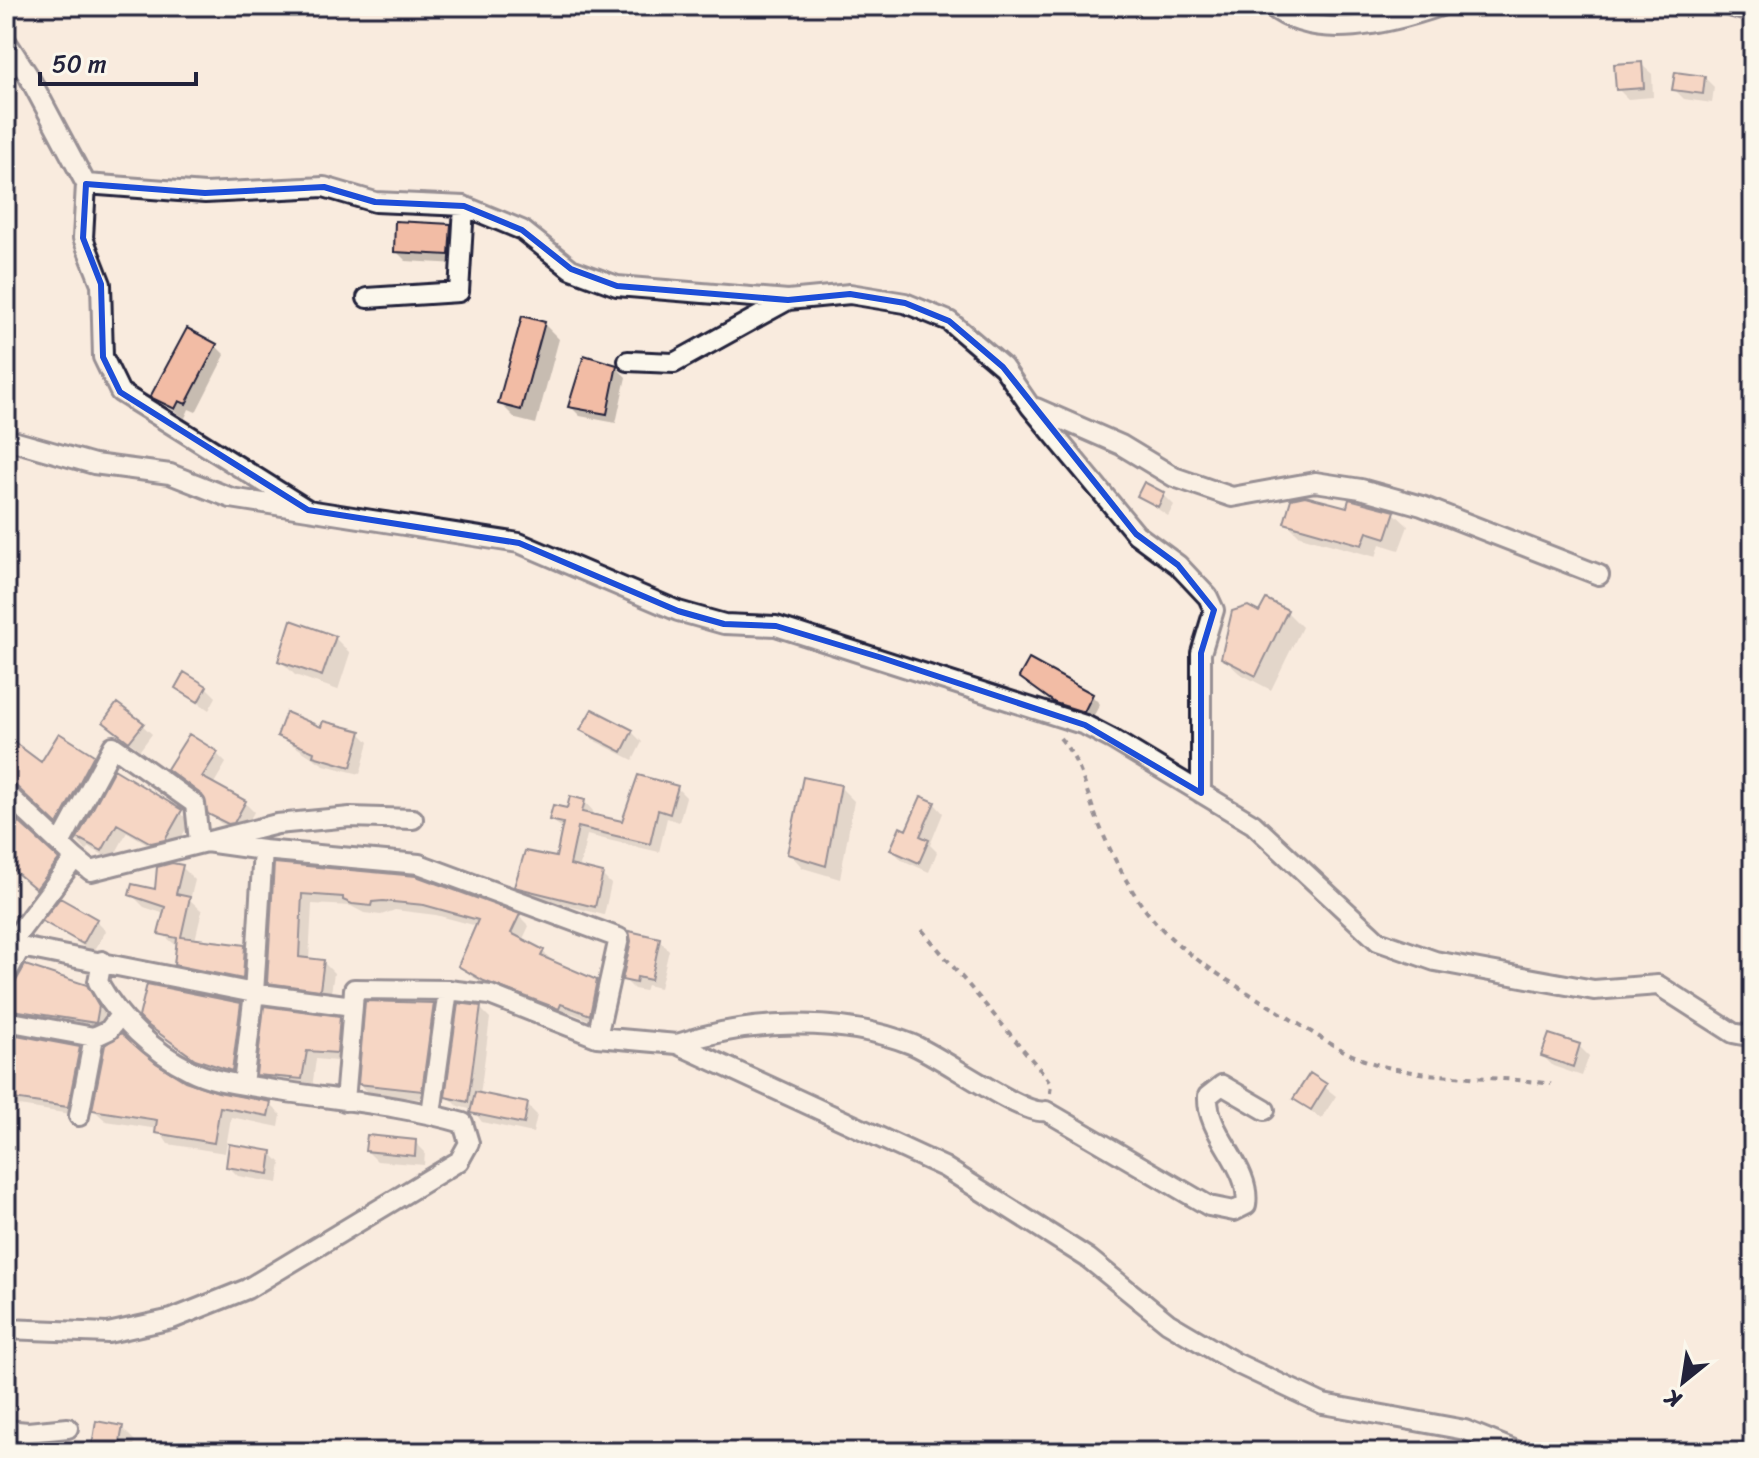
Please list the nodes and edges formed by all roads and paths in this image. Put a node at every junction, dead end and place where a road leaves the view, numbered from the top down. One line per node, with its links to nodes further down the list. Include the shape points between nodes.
1 (1271, 6): 2 (street, via 1283,16 1341,29)
2 (1441, 6)
3 (1730, 6): 4 (street)
4 (1753, 13)
5 (6, 41): 6 (street)
6 (86, 184): 7 (street, via 205,193 324,187 375,202); 13 (street, via 83,238 101,284 103,357 120,392)
7 (464, 206): 8 (street, via 459,292); 9 (street, via 522,230 571,269 617,286)
8 (367, 298)
9 (788, 300): 10 (street, via 674,363); 11 (street, via 850,294 905,303 949,321 1003,367)
10 (628, 361)
11 (1030, 406): 14 (street, via 1121,445 1174,477 1232,497 1315,482 1361,489 1422,506); 17 (street, via 1136,534 1178,565 1214,610 1201,653)
12 (6, 439): 13 (street, via 94,464 170,474 231,498)
13 (308, 510): 15 (street, via 519,543 678,611 724,624 776,626)
14 (1599, 575)
15 (1034, 708): 17 (street, via 1085,725); 37 (path, via 1085,775 1108,848 1140,902 1165,932 1220,977 1333,1046 1381,1065)
16 (6, 793): 20 (street)
17 (1201, 793): 34 (street, via 1253,824 1378,941 1435,961 1594,990 1658,985 1733,1033)
18 (413, 819): 19 (street, via 350,817 277,824)
19 (199, 841): 20 (street, via 195,804 113,746); 21 (street); 22 (street, via 91,871)
20 (60, 844): 22 (street)
21 (263, 850): 28 (street); 33 (street, via 419,864 619,938)
22 (75, 858): 24 (street)
23 (922, 930): 40 (path, via 1051,1084)
24 (13, 943): 25 (street); 26 (street)
25 (102, 961): 28 (street); 30 (street, via 98,982)
26 (6, 975)
27 (448, 990): 29 (street, via 354,989); 33 (street, via 490,995); 41 (street)
28 (254, 993): 29 (street); 36 (street)
29 (353, 1006): 38 (street)
30 (120, 1015): 32 (street, via 109,1030); 36 (street, via 193,1072)
31 (6, 1021): 32 (street)
32 (94, 1037): 42 (street)
33 (597, 1037): 35 (street)
34 (1753, 1037)
35 (677, 1044): 40 (street, via 718,1030 778,1023 873,1033 911,1044 1015,1103); 46 (street, via 944,1167 1088,1258 1168,1323 1236,1363 1323,1404 1465,1430)
36 (243, 1084): 38 (street)
37 (1551, 1084)
38 (345, 1101): 41 (street)
39 (1265, 1110): 40 (street, via 1222,1085 1208,1096 1215,1124 1247,1191 1246,1205 1234,1211 1209,1206)
40 (1046, 1111)
41 (431, 1114): 43 (street, via 463,1123 469,1143 459,1161 247,1289 172,1319 108,1333)
42 (79, 1116)
43 (6, 1329)
44 (68, 1428): 45 (street)
45 (6, 1430)
46 (1519, 1452)

